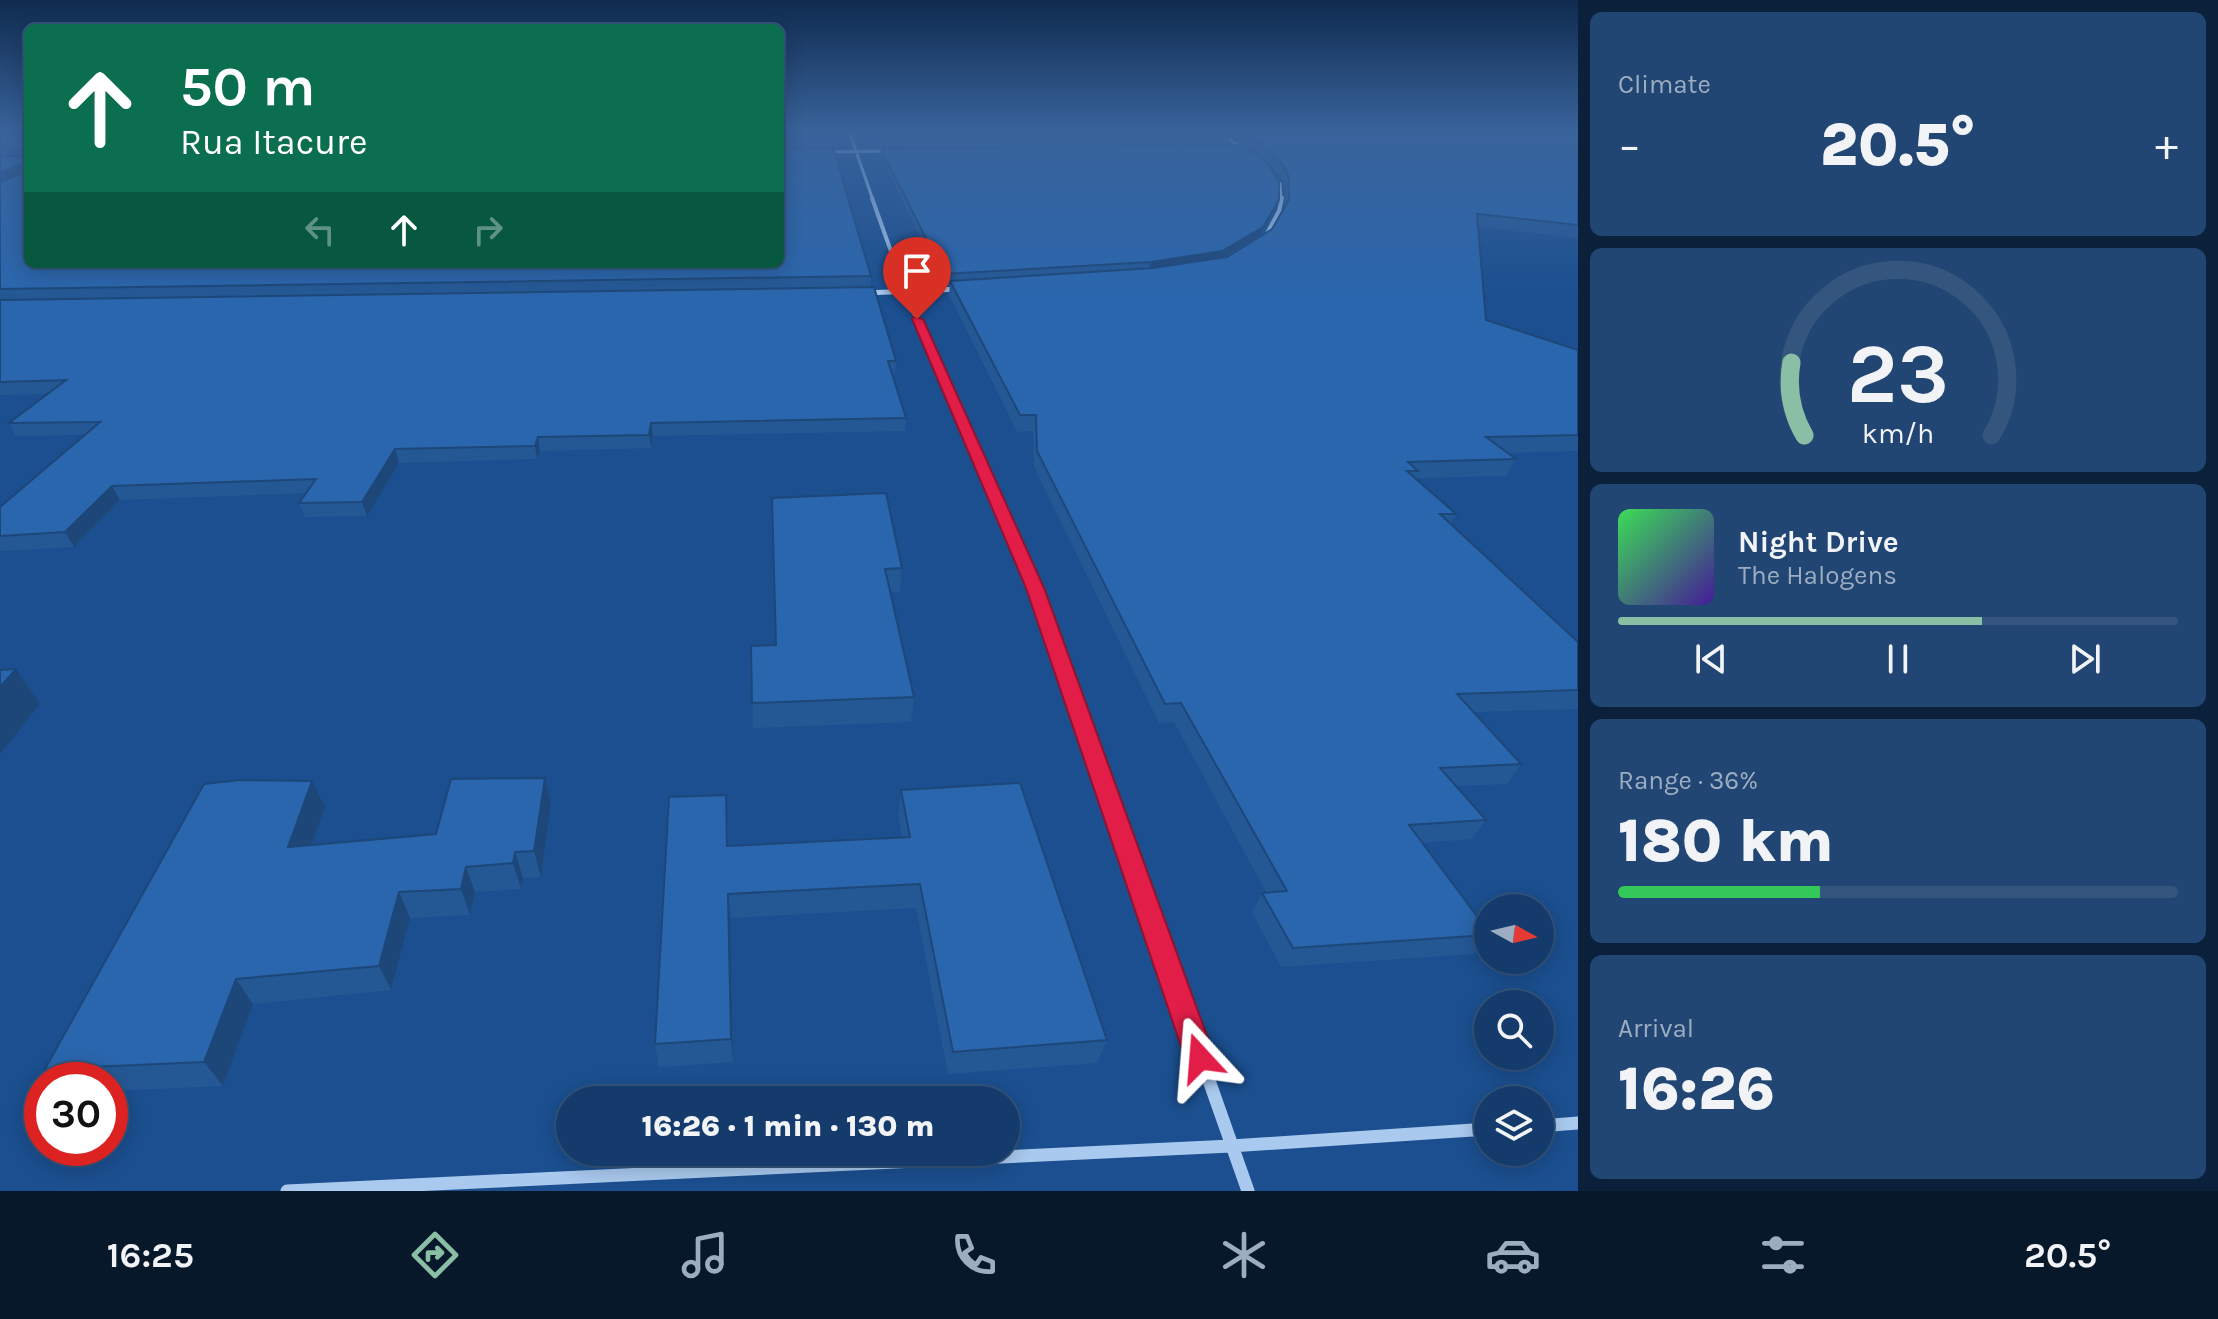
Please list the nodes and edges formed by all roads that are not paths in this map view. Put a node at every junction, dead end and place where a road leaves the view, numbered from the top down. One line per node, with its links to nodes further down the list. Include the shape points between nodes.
1 (867, 187): 5 (street)
2 (1282, 187): 3 (street, via 1281,210 1264,239)
3 (1253, 246)
4 (966, 288): 5 (street)
5 (905, 292): 6 (street); 10 (street, via 1035,588)
6 (858, 293)
7 (1578, 1123): 8 (street)
8 (1554, 1125)
9 (1474, 1130): 10 (street)
10 (1231, 1146): 11 (street); 12 (street)
11 (287, 1191)
12 (1248, 1191)

